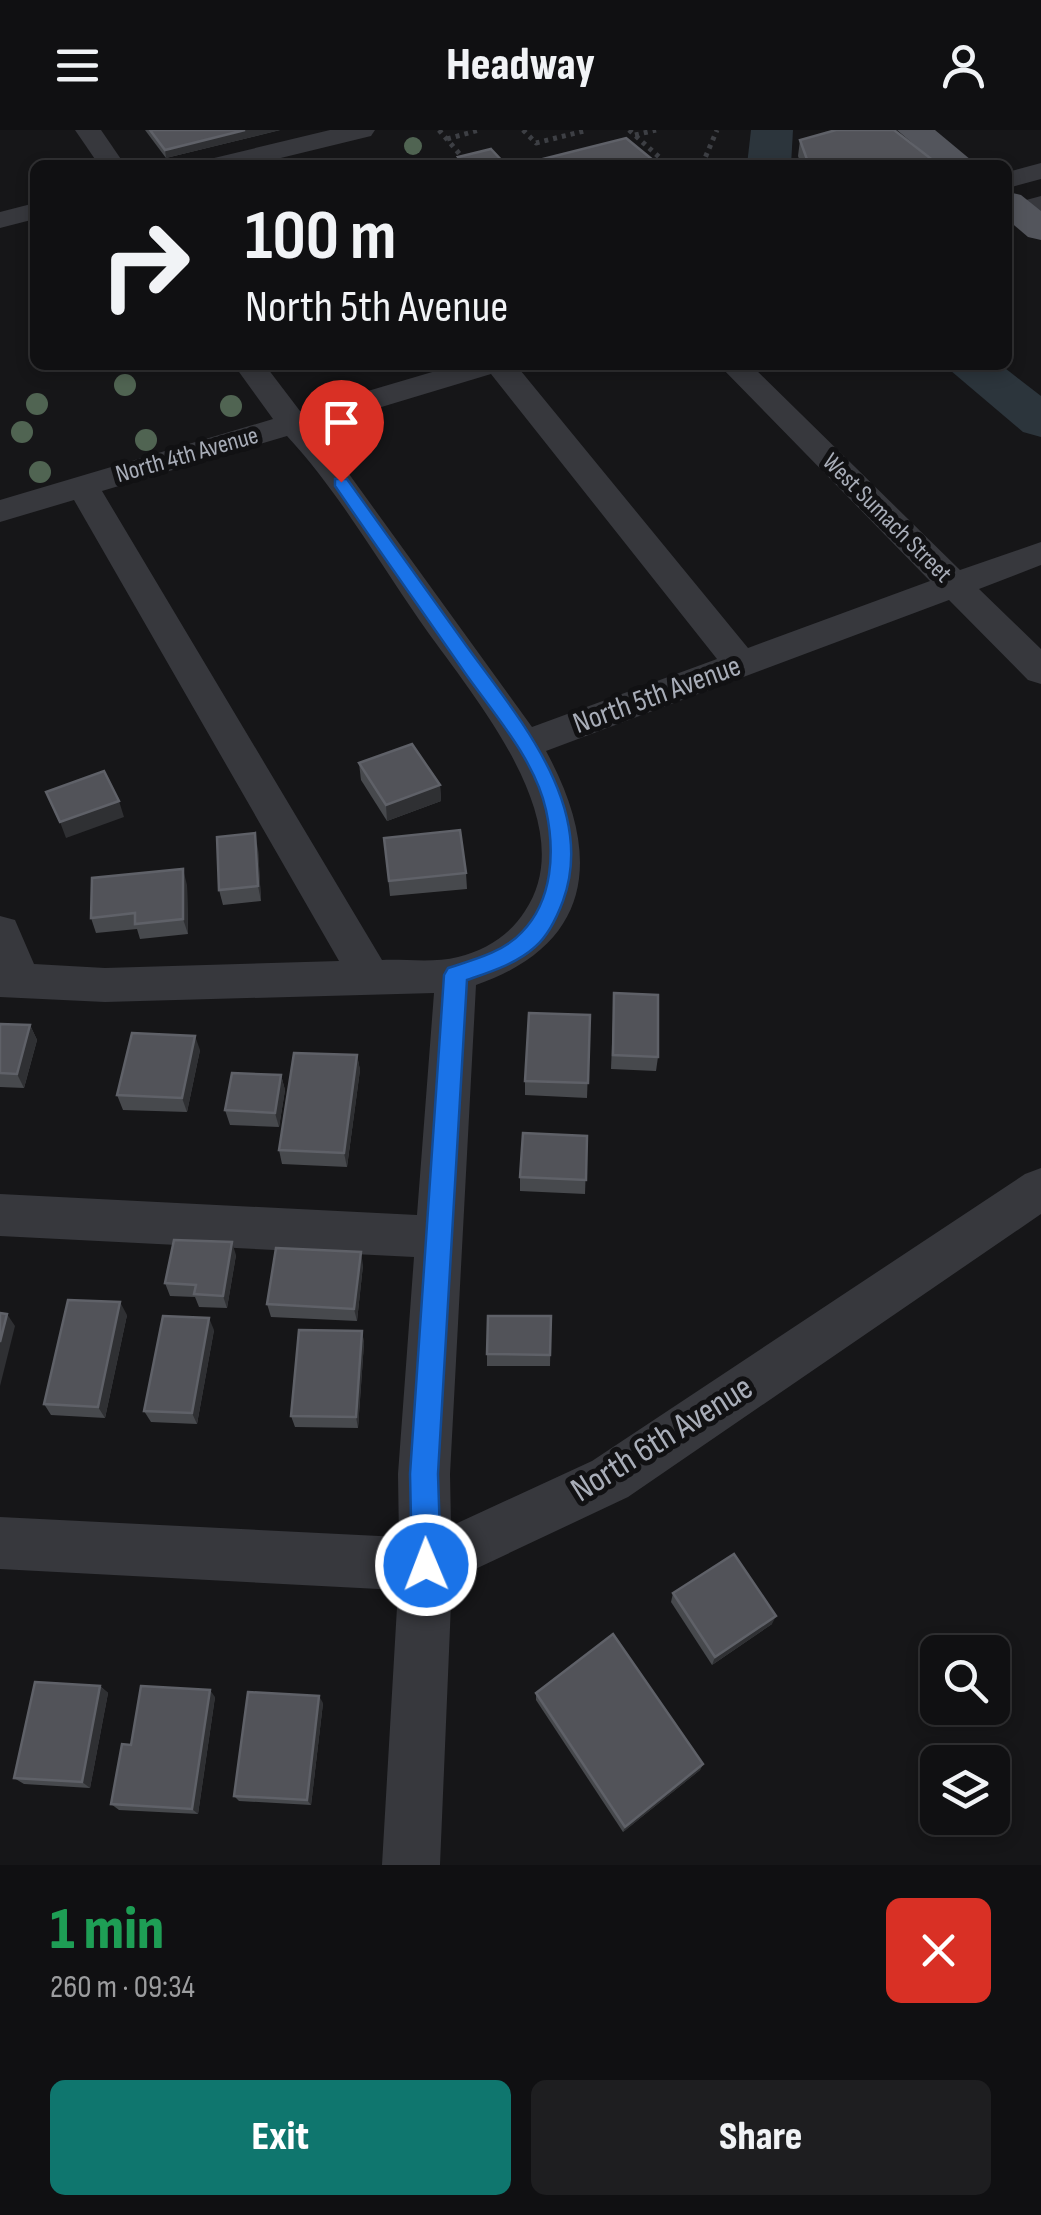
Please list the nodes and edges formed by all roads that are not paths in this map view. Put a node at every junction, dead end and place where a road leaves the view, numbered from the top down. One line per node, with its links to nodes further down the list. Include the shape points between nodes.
1 (88, 130): 4 (street)
2 (362, 130): 5 (street)
3 (914, 130): 6 (main road)
4 (109, 160)
5 (240, 160)
6 (953, 160)
7 (1041, 170): 8 (street)
8 (1020, 207)
9 (30, 212): 10 (street)
10 (0, 220)
11 (253, 370): 15 (street)
12 (472, 370): 15 (street, North 4th Avenue)
13 (504, 370): 20 (street)
14 (739, 370): 19 (street, West Sumach Street)
15 (294, 423): 16 (street, North 4th Avenue); 22 (street)
16 (82, 486): 17 (street, North 4th Avenue); 25 (street)
17 (0, 511)
18 (1041, 553): 19 (street, North 5th Avenue)
19 (954, 585): 20 (street, North 5th Avenue); 21 (street, West Sumach Street)
20 (740, 664): 22 (street, North 5th Avenue)
21 (1041, 671)
22 (525, 744): 24 (street, via 556,807 558,885 548,914 528,940)
23 (0, 932): 26 (street)
24 (456, 975): 25 (street); 29 (street)
25 (372, 980): 26 (street)
26 (10, 981)
27 (1041, 1188): 31 (street, North 6th Avenue, via 610,1479)
28 (0, 1215): 29 (street)
29 (438, 1237): 31 (street, via 424,1474)
30 (0, 1543): 31 (street, North 6th Avenue)
31 (426, 1565): 32 (street)
32 (411, 1865)

